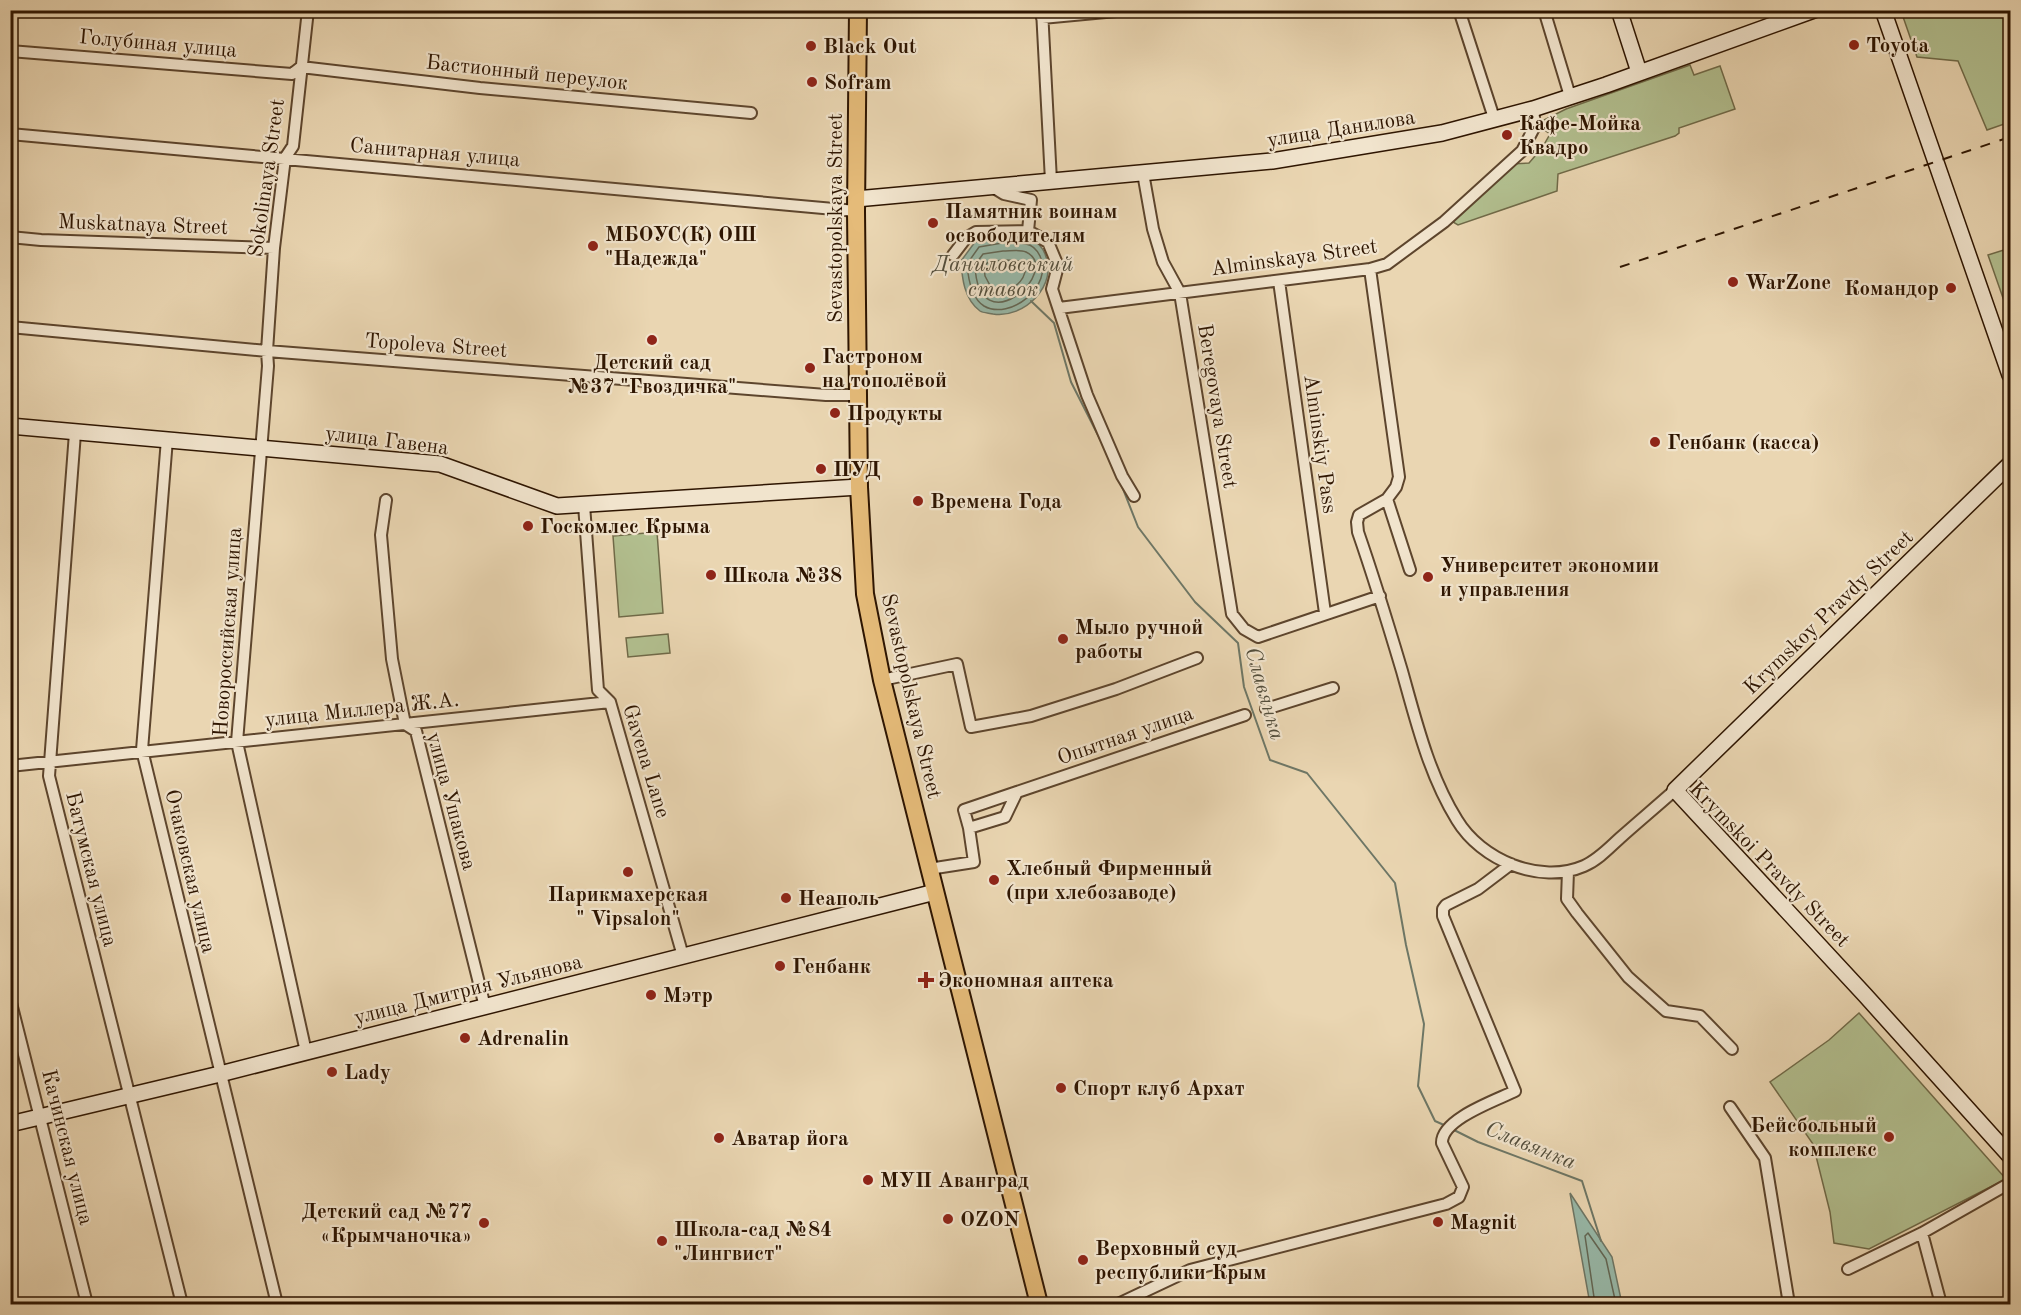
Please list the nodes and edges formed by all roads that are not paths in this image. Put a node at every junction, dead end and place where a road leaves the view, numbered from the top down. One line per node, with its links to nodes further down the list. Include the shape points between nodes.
1 (308, 10): 11 (street, Sokolinaya Street)
2 (858, 10): 22 (main road, Sevastopolskaya Street)
3 (1127, 10): 9 (street)
4 (1459, 10): 16 (street)
5 (1544, 10): 13 (street)
6 (1619, 10): 12 (main road)
7 (1814, 10): 12 (main road, улица Данилова)
8 (1883, 10): 33 (main road)
9 (1042, 14): 20 (street)
10 (10, 51): 11 (street, Голубиная улица, via 292,74)
11 (300, 68): 15 (street, Бастионный переулок); 18 (street, Sokolinaya Street, via 293,146)
12 (1639, 72): 13 (main road, улица Данилова)
13 (1570, 96): 14 (main road, улица Данилова)
14 (1533, 109): 16 (main road, улица Данилова); 27 (street, Alminskaya Street, via 1535,126 1522,151 1444,222 1388,264)
15 (751, 112)
16 (1494, 118): 19 (main road, улица Данилова, via 1388,143 1272,161)
17 (10, 134): 18 (street, Санитарная улица)
18 (285, 158): 22 (street, Санитарная улица); 25 (street, Sokolinaya Street)
19 (1143, 173): 20 (main road, улица Данилова); 29 (street, Beregovaya Street, via 1163,262)
20 (1051, 181): 21 (main road, улица Данилова)
21 (991, 186): 22 (main road, улица Данилова); 23 (street, via 1031,200)
22 (856, 205): 34 (main road, Sevastopolskaya Street)
23 (1028, 231): 26 (street, via 976,232); 30 (street, via 1048,242 1058,266 1052,290)
24 (10, 237): 25 (street, Muskatnaya Street)
25 (274, 248): 32 (street, Sokolinaya Street)
26 (953, 255)
27 (1370, 269): 28 (street, Alminskaya Street); 42 (street, via 1399,477)
28 (1279, 281): 29 (street, Alminskaya Street); 47 (street, Alminskiy Pass)
29 (1180, 293): 30 (street, Alminskaya Street); 47 (street, Beregovaya Street, via 1232,614 1244,629 1258,637)
30 (1059, 308): 41 (street, via 1087,395)
31 (10, 327): 32 (street, Topoleva Street)
32 (267, 351): 34 (street, Topoleva Street); 38 (street, Новороссийская улица)
33 (2010, 375)
34 (859, 395): 40 (main road, Sevastopolskaya Street)
35 (10, 426): 36 (main road, улица Гавена)
36 (75, 433): 37 (main road, улица Гавена); 57 (street, Батумская улица)
37 (167, 439): 38 (main road, улица Гавена); 56 (street, Очаковская улица)
38 (260, 447): 44 (main road, улица Гавена, via 440,464 557,507); 55 (street, Новороссийская улица)
39 (2010, 464): 59 (main road, Krymskoy Pravdy Street)
40 (859, 487): 44 (main road, улица Гавена); 49 (main road, Sevastopolskaya Street, via 865,594)
41 (1134, 496)
42 (1386, 499): 45 (street); 46 (street, Krymskoi Pravdy Street, via 1359,515 1357,522)
43 (386, 500): 54 (street, улица Ушакова, via 381,535 392,659)
44 (584, 505): 51 (street, Gavena Lane, via 598,690)
45 (1410, 570)
46 (1380, 596): 47 (street); 62 (street, Krymskoi Pravdy Street, via 1416,723 1439,785 1468,835)
47 (1325, 613)
48 (1197, 658): 49 (street, via 1031,716 970,727 957,664)
49 (882, 680): 63 (main road, Sevastopolskaya Street)
50 (1333, 688): 52 (street)
51 (610, 702): 54 (street, улица Миллера Ж.А.); 66 (street, Gavena Lane)
52 (1266, 709)
53 (1245, 716): 60 (street, Опытная улица)
54 (405, 724): 55 (street, улица Миллера Ж.А.); 68 (street, улица Ушакова, via 416,731)
55 (237, 742): 56 (street, улица Миллера Ж.А.); 70 (street, Новороссийская улица)
56 (142, 750): 57 (street, улица Миллера Ж.А.); 71 (street, Очаковская улица)
57 (49, 762): 58 (street, улица Миллера Ж.А.); 72 (street, Батумская улица, via 49,776)
58 (10, 766)
59 (1675, 790): 64 (street, Krymskoi Pravdy Street, via 1604,853); 76 (main road, Krymskoi Pravdy Street)
60 (1017, 792): 61 (street, via 1005,817); 61 (street, Опытная улица, via 964,810)
61 (969, 828): 63 (street, Опытная улица, via 974,862)
62 (1511, 864): 64 (street, Krymskoi Pravdy Street, via 1531,870); 84 (street, via 1479,889 1443,909 1515,1091 1460,1118 1445,1130 1442,1143 1462,1182 1459,1197 1446,1204 1190,1270)
63 (929, 869): 65 (main road, Sevastopolskaya Street)
64 (1568, 872): 69 (street, via 1568,898 1628,976 1666,1011 1700,1016)
65 (935, 892): 66 (main road, улица Дмитрия Ульянова); 83 (main road, Sevastopolskaya Street)
66 (683, 956): 68 (main road, улица Дмитрия Ульянова)
67 (10, 999): 74 (street, Качинская улица)
68 (485, 1007): 70 (main road, улица Дмитрия Ульянова)
69 (1732, 1049)
70 (306, 1052): 71 (main road, улица Дмитрия Ульянова)
71 (220, 1074): 72 (main road, улица Дмитрия Ульянова); 82 (street, Очаковская улица)
72 (128, 1095): 74 (main road, улица Дмитрия Ульянова); 81 (street, Батумская улица)
73 (1730, 1107): 85 (street, via 1765,1158)
74 (40, 1116): 75 (main road, улица Дмитрия Ульянова); 80 (street, Качинская улица)
75 (10, 1124)
76 (2010, 1156)
77 (2010, 1183): 78 (street)
78 (1922, 1233): 79 (street); 86 (street)
79 (1848, 1269)
80 (87, 1305)
81 (182, 1305)
82 (277, 1305)
83 (1039, 1305)
84 (1118, 1305)
85 (1789, 1305)
86 (1941, 1305)

